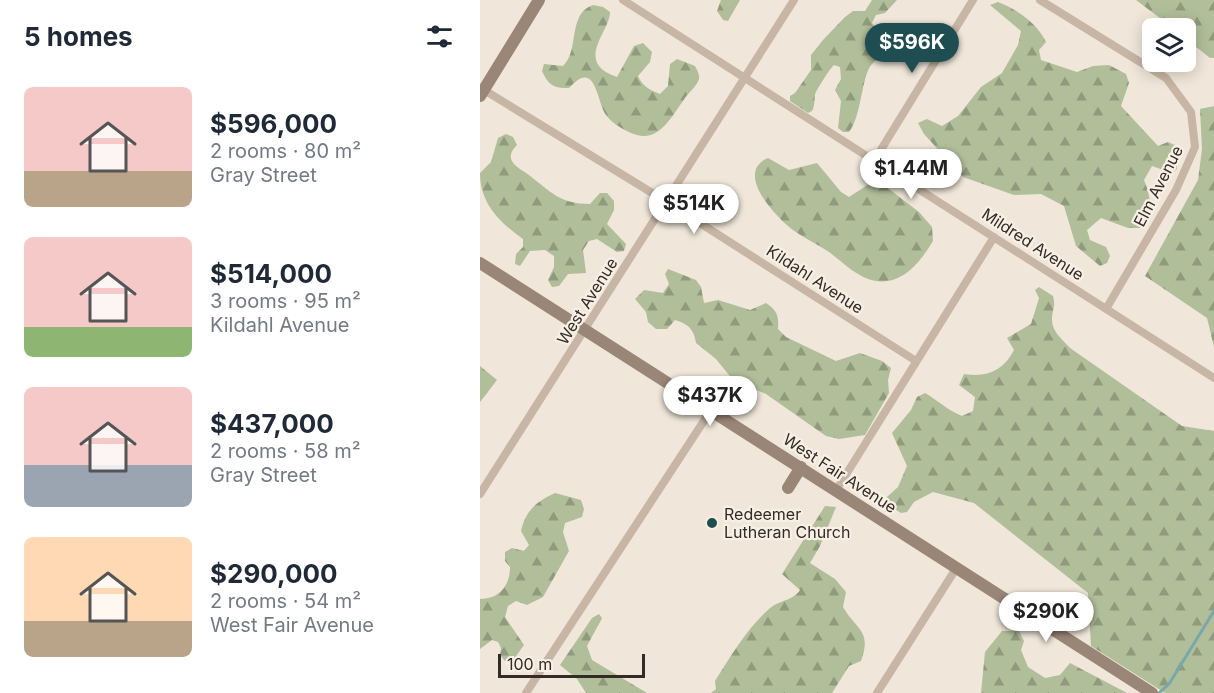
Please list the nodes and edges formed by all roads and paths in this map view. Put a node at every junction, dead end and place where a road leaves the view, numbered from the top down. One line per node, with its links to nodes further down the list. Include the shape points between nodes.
1 (539, 0): 7 (street)
2 (623, 0): 6 (street, Mildred Avenue)
3 (794, 0): 6 (street, West Avenue)
4 (973, 0): 8 (street)
5 (1040, 0): 12 (street, Elm Avenue, via 1166,78 1191,112 1195,147 1176,190)
6 (746, 79): 8 (street, Mildred Avenue); 9 (street, West Avenue)
7 (482, 93): 9 (street, Kildahl Avenue)
8 (874, 161): 10 (street, Mildred Avenue)
9 (668, 202): 13 (street, West Avenue); 14 (street, Kildahl Avenue)
10 (994, 237): 12 (street, Mildred Avenue); 14 (street)
11 (480, 263): 13 (street, West Fair Avenue)
12 (1106, 309): 15 (street, Mildred Avenue)
13 (587, 331): 16 (street, West Fair Avenue); 20 (street, West Avenue)
14 (916, 362): 19 (street)
15 (1214, 378)
16 (711, 410): 17 (street, West Fair Avenue); 22 (street)
17 (801, 467): 18 (street); 19 (street, West Fair Avenue)
18 (788, 488)
19 (837, 489): 21 (street, West Fair Avenue)
20 (480, 494)
21 (957, 567): 23 (street); 24 (street, West Fair Avenue)
22 (526, 693)
23 (877, 693)
24 (1152, 693)

